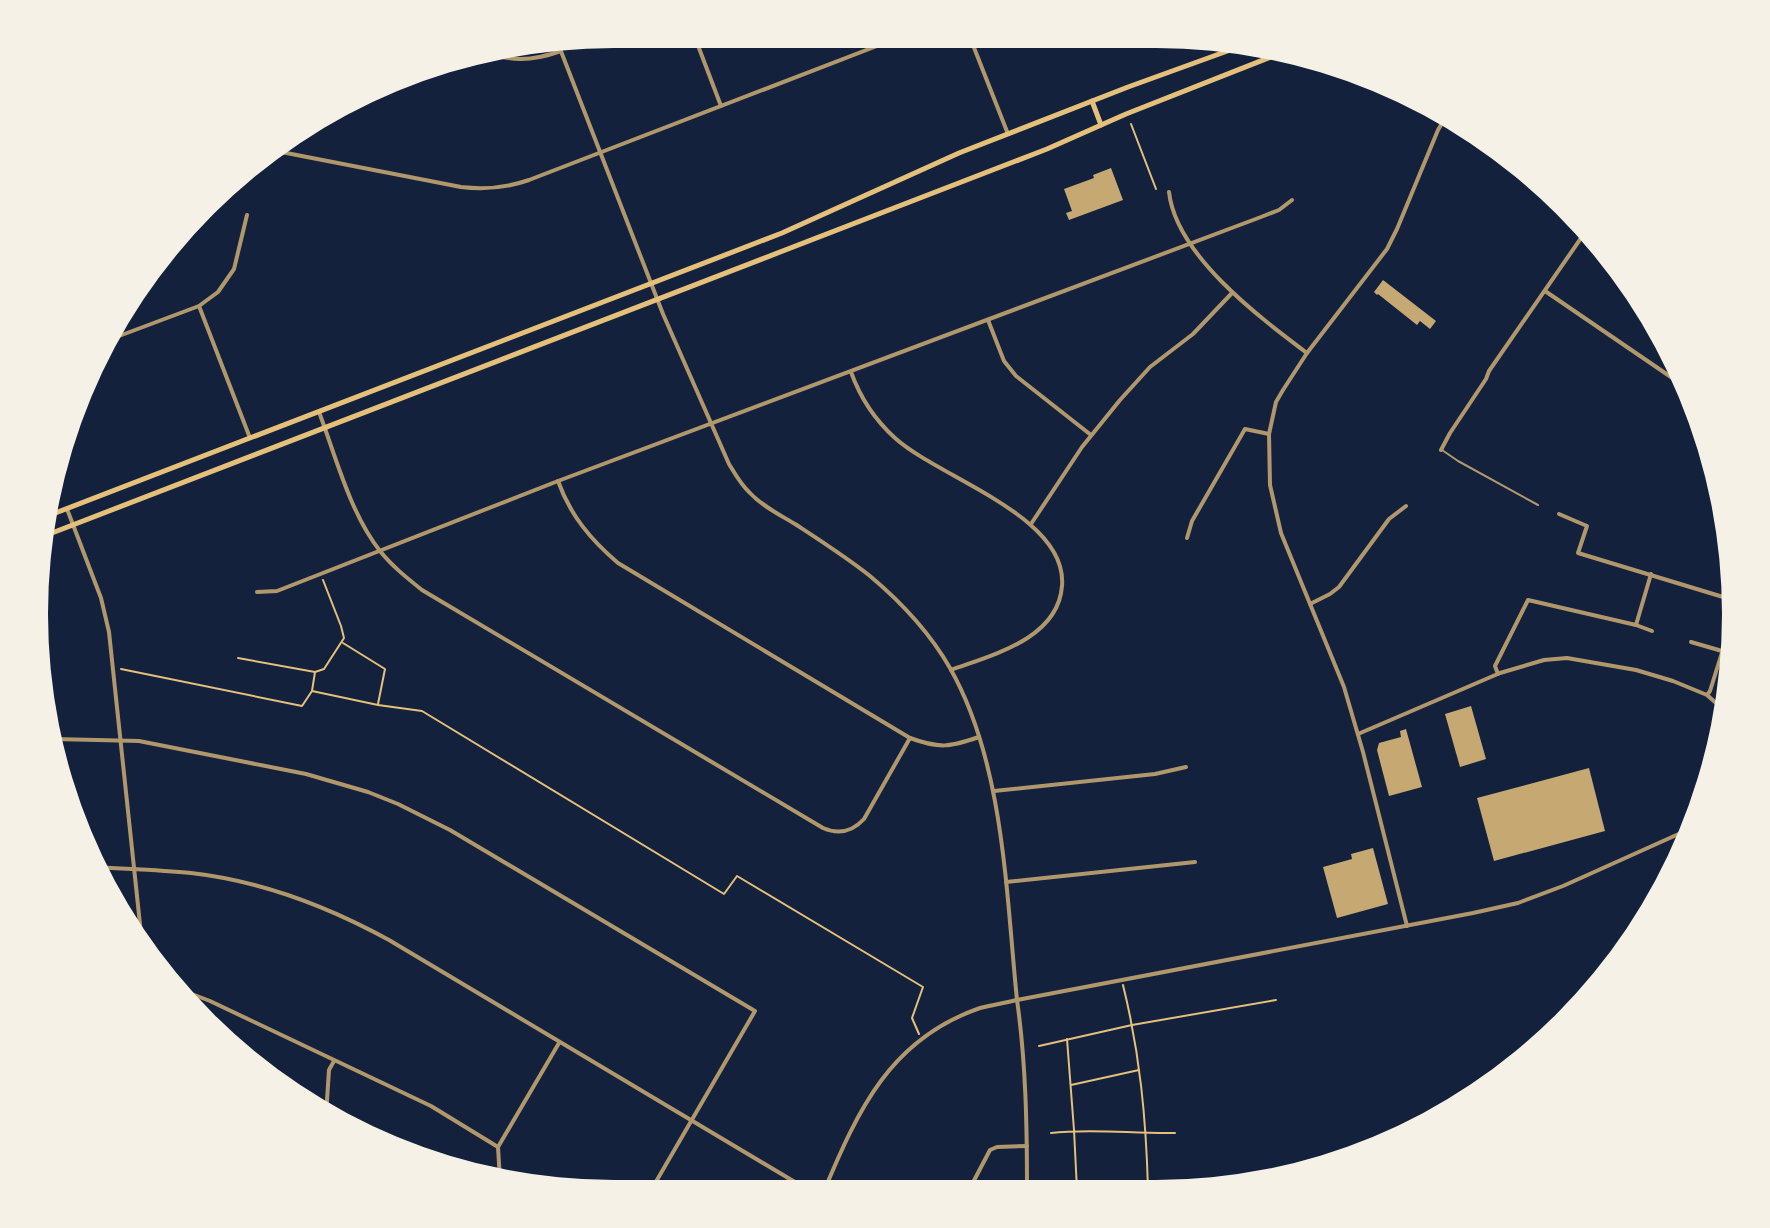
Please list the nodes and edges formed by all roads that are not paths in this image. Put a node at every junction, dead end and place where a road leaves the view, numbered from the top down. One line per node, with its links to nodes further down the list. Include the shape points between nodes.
1 (699, 48): 9 (street)
2 (872, 48): 9 (street)
3 (974, 48): 12 (street)
4 (561, 51): 6 (street, via 541,58); 13 (street)
5 (1224, 52): 8 (main road)
6 (506, 59)
7 (1266, 59): 10 (main road)
8 (1092, 101): 10 (main road); 12 (main road)
9 (721, 106): 13 (street)
10 (1101, 125): 23 (main road)
11 (1441, 125): 27 (street, via 1387,249)
12 (1008, 134): 20 (main road)
13 (600, 152): 14 (street, via 521,183 487,189); 20 (street)
14 (286, 153)
15 (1169, 192): 19 (street, via 1173,212)
16 (1292, 200): 19 (street, via 1279,210)
17 (247, 215): 24 (street, via 230,277)
18 (1580, 239): 21 (street)
19 (1191, 243): 22 (street); 25 (street)
20 (651, 284): 23 (street); 30 (main road)
21 (1545, 291): 29 (street); 36 (street)
22 (1232, 293): 27 (street); 34 (street, via 1193,334 1145,372)
23 (658, 300): 31 (street); 32 (main road)
24 (199, 306): 26 (street); 35 (street)
25 (988, 320): 28 (street); 34 (street, via 1004,361 1016,376)
26 (122, 335)
27 (1307, 353): 33 (street, via 1276,402)
28 (851, 371): 31 (street); 43 (street, via 865,401 894,437)
29 (1669, 376)
30 (319, 412): 32 (street); 35 (main road)
31 (711, 424): 37 (street); 57 (street, via 750,494 845,557 891,595)
32 (325, 428): 44 (main road); 47 (street, via 356,510)
33 (1269, 434): 46 (street, via 1245,429); 51 (street, via 1274,505)
34 (1091, 435): 43 (street)
35 (250, 438): 40 (main road)
36 (1441, 450): 38 (lane)
37 (558, 481): 47 (street); 63 (street, via 581,525 618,563)
38 (1538, 505)
39 (1406, 506): 51 (street, via 1389,519 1339,587)
40 (67, 509): 41 (main road); 44 (street)
41 (58, 512)
42 (1559, 514): 48 (street, via 1587,526 1577,555)
43 (1031, 524): 57 (street, via 1060,565 1061,591 1052,615 1019,643)
44 (73, 525): 45 (main road); 65 (street, via 106,617)
45 (54, 532)
46 (1187, 538)
47 (380, 551): 49 (street, via 277,591); 63 (street, via 422,590 830,831 848,831 864,819)
48 (1651, 574): 50 (street); 52 (street)
49 (257, 592)
50 (1722, 596)
51 (1310, 604): 61 (street)
52 (1636, 625): 53 (street); 58 (street, via 1528,600 1495,666)
53 (1652, 631)
54 (1691, 642): 55 (street)
55 (1721, 651)
56 (1720, 656): 59 (street)
57 (951, 670): 62 (street)
58 (1498, 674): 59 (street, via 1544,660 1575,659 1636,670); 61 (street)
59 (1707, 695): 60 (street)
60 (1715, 702)
61 (1358, 734): 74 (street)
62 (979, 737): 63 (street, via 940,747); 67 (street)
63 (910, 738)
64 (62, 739): 65 (street)
65 (122, 740): 71 (street); 80 (street, via 306,774 398,804 755,1011)
66 (1186, 767): 67 (street)
67 (994, 791): 72 (street)
68 (1677, 835): 74 (street, via 1518,903)
69 (1195, 862): 72 (street)
70 (108, 868): 71 (street)
71 (135, 869): 73 (street); 77 (street, via 236,881 328,909)
72 (1005, 882): 76 (street)
73 (140, 923)
74 (1407, 926): 76 (street)
75 (196, 996): 78 (street)
76 (1017, 1000): 81 (street); 86 (street, via 980,1008 921,1038 874,1090)
77 (559, 1043): 80 (street); 82 (street)
78 (334, 1061): 79 (street); 82 (street, via 431,1106)
79 (327, 1101)
80 (692, 1121): 84 (street); 85 (street)
81 (1027, 1146): 87 (street, via 990,1150); 88 (street)
82 (498, 1147): 83 (street)
83 (499, 1168)
84 (657, 1180)
85 (791, 1180)
86 (829, 1180)
87 (974, 1180)
88 (1027, 1180)

